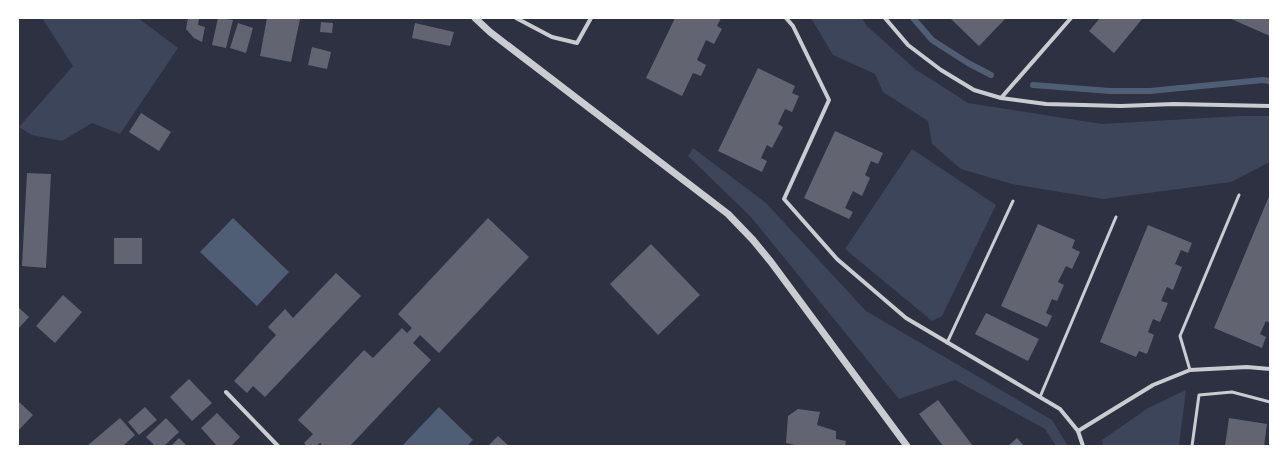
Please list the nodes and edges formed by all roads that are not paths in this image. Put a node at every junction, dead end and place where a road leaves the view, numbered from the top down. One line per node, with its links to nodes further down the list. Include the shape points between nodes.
1 (475, 18): 20 (street, via 728,214 771,262)
2 (516, 18): 3 (street, via 552,37 577,44)
3 (591, 18)
4 (786, 18): 12 (street, via 793,26 829,100 784,199 838,259 906,318)
5 (885, 18): 7 (street, via 908,45 941,70 974,90)
6 (1071, 18): 7 (street)
7 (1001, 98): 8 (street, via 1061,105)
8 (1270, 106)
9 (1239, 195): 14 (lane, via 1180,336)
10 (1013, 201): 12 (lane)
11 (1116, 218): 16 (lane)
12 (947, 343): 16 (street)
13 (1270, 369): 14 (street, via 1247,367)
14 (1190, 370): 18 (street, via 1153,385)
15 (226, 392): 19 (street)
16 (1040, 397): 18 (street, via 1060,409)
17 (1270, 402): 22 (lane, via 1232,392 1198,395)
18 (1078, 431): 21 (street)
19 (278, 446)
20 (907, 446)
21 (1083, 446)
22 (1192, 446)

